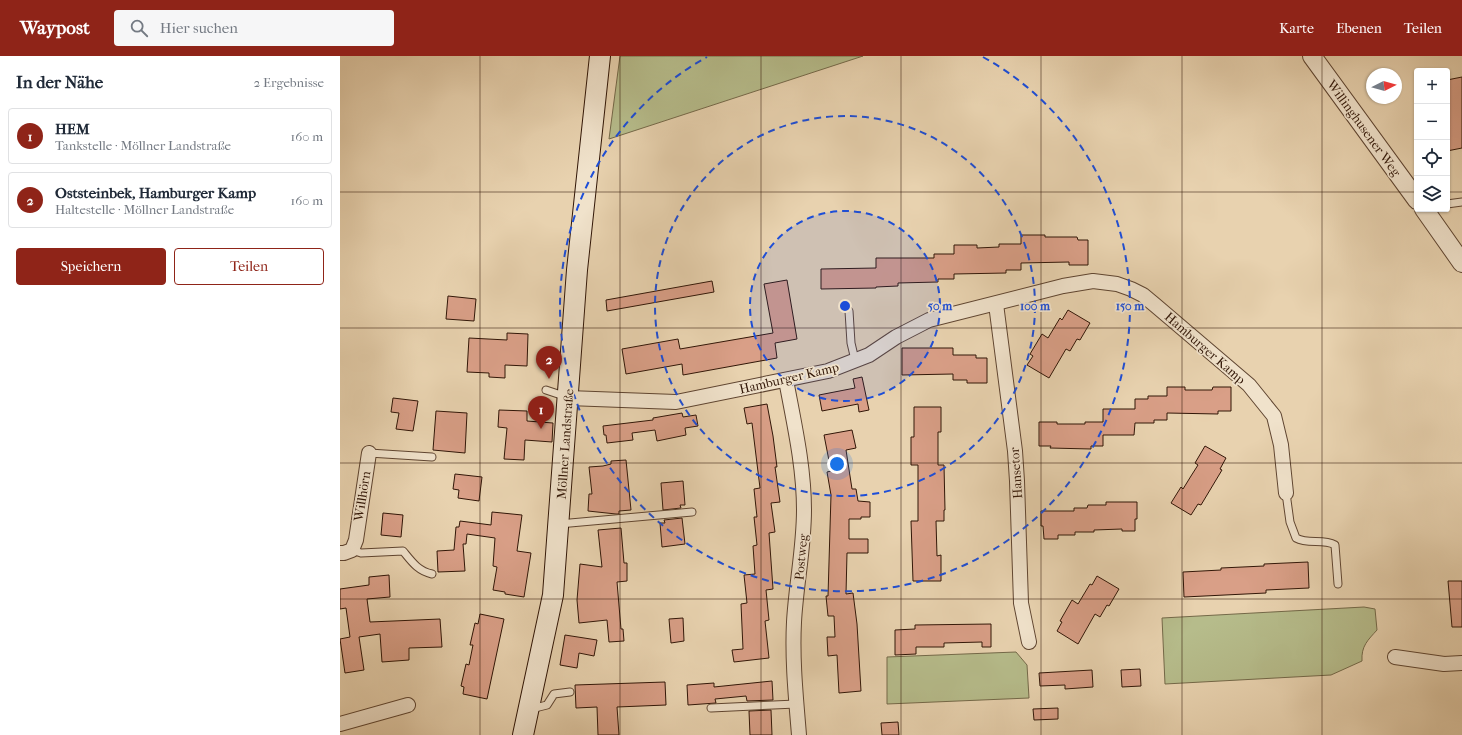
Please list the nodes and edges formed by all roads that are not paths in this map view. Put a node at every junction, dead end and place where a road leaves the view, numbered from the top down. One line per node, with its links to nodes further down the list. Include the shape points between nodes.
1 (600, 56): 13 (main road, Möllner Landstraße, via 577,270)
2 (1312, 56): 3 (street, Willinghusener Weg)
3 (1414, 196)
4 (1462, 202): 5 (lane)
5 (1450, 204)
6 (1428, 212): 7 (street)
7 (1462, 263)
8 (996, 304): 10 (street, Hamburger Kamp, via 929,320 896,337 870,355); 16 (street, Hamburger Kamp, via 1063,286 1093,281 1118,284 1143,295 1249,386 1274,416 1281,446); 22 (street, Hansetor, via 1015,451 1021,603)
9 (849, 311): 10 (lane)
10 (855, 360): 11 (street, Hamburger Kamp, via 828,371)
11 (786, 380): 13 (street, Hamburger Kamp, via 676,402); 26 (street, Postweg, via 803,474 802,548 794,622)
12 (546, 390): 13 (lane)
13 (568, 398): 18 (main road, Möllner Landstraße)
14 (369, 453): 15 (lane); 19 (street, Willhörn, via 356,540)
15 (432, 456)
16 (1286, 493): 21 (lane, via 1290,522 1296,538 1302,541 1330,542 1335,545)
17 (692, 512): 18 (lane)
18 (559, 524): 29 (main road, Möllner Landstraße, via 553,595)
19 (346, 551): 20 (lane, via 403,551 416,567)
20 (432, 574)
21 (1338, 584)
22 (1029, 642)
23 (1395, 657): 24 (street, via 1444,664)
24 (1462, 663)
25 (570, 692): 29 (lane, via 554,694 547,705)
26 (796, 704): 28 (lane); 32 (street, Postweg)
27 (408, 705): 30 (street)
28 (711, 708)
29 (528, 710): 31 (main road, Möllner Landstraße)
30 (340, 724)
31 (523, 735)
32 (799, 735)

